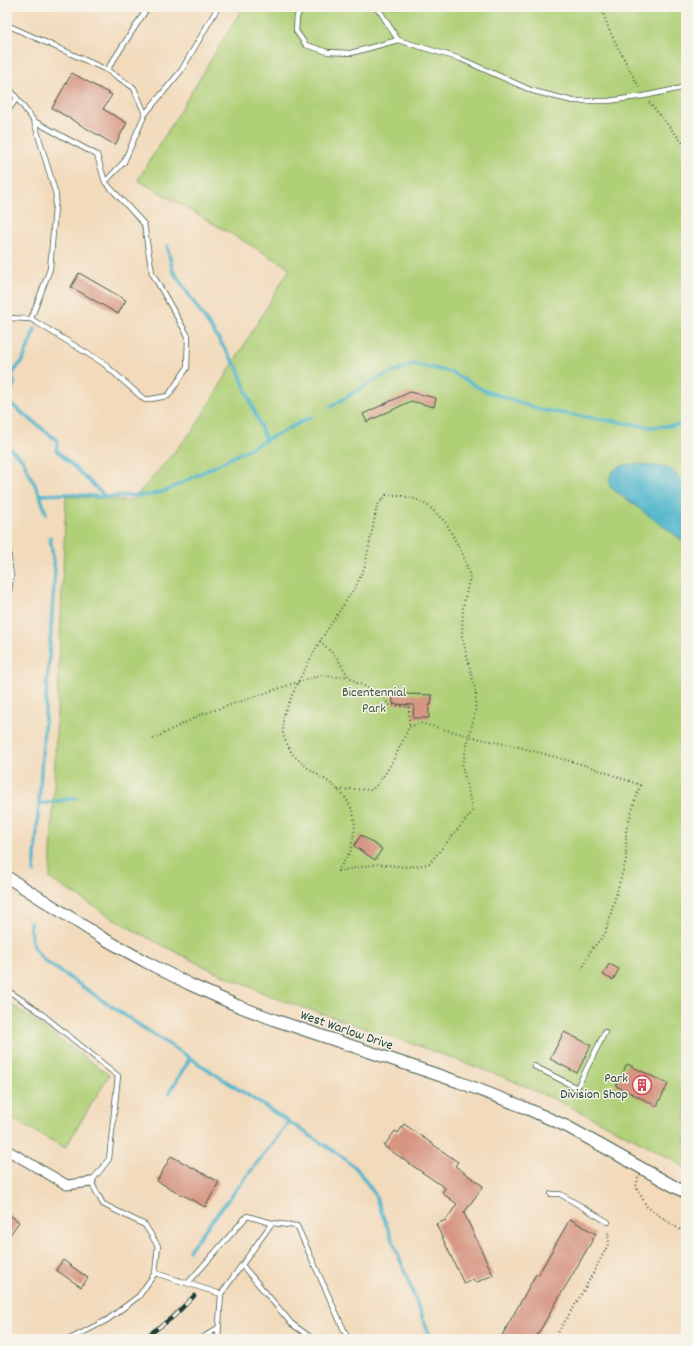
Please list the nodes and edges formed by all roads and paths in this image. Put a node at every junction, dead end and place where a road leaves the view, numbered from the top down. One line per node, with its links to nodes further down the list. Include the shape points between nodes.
1 (148, 7): 8 (lane)
2 (218, 7): 14 (lane, via 181,71)
3 (303, 7): 7 (lane, via 297,16 296,31 306,45 328,52 351,53)
4 (375, 7): 7 (lane)
5 (601, 7): 11 (path, via 610,32)
6 (7, 25): 8 (lane)
7 (398, 40): 11 (lane, via 461,59 533,90 573,101 608,101)
8 (107, 70): 14 (lane, via 134,88)
9 (7, 85): 12 (lane)
10 (686, 87): 11 (lane)
11 (644, 96): 16 (path)
12 (17, 98): 13 (lane); 15 (lane)
13 (7, 112)
14 (145, 114): 17 (lane, via 124,162)
15 (34, 122): 17 (lane, via 97,155); 19 (lane, via 56,195 50,269)
16 (686, 147)
17 (105, 182): 19 (lane, via 144,224 152,273 188,336 187,368 168,396 145,400 103,363)
18 (7, 318): 19 (lane)
19 (31, 319)
20 (7, 539): 21 (lane, via 11,577)
21 (7, 607)
22 (320, 641): 23 (path, via 338,658); 24 (path); 26 (path, via 357,584 365,566 377,506 386,496 398,495 416,499 430,507 446,523 463,555 470,576 463,607 462,636 476,693 475,713)
23 (348, 676): 24 (path, via 332,678 322,675); 25 (path, via 374,690 390,706 409,707)
24 (298, 682): 27 (path, via 200,715); 28 (path, via 283,716 283,735 292,754)
25 (409, 726): 26 (path, via 420,723); 28 (path, via 391,764 372,790)
26 (469, 736): 28 (path, via 462,766 473,811 429,864 407,867 376,864 338,871 351,850 355,826 353,810); 30 (path, via 588,766 640,785 626,830 626,860 605,934 591,950)
27 (153, 738)
28 (338, 790)
29 (7, 877): 35 (street, West Warlow Drive, via 152,966 231,1003 514,1103 568,1127)
30 (582, 970)
31 (7, 990): 36 (lane, via 37,1010 118,1076 109,1159)
32 (605, 1032): 33 (lane, via 577,1088)
33 (534, 1066)
34 (7, 1150): 36 (street, via 67,1185)
35 (640, 1166): 37 (street, West Warlow Drive); 41 (path, via 636,1187 647,1207)
36 (91, 1182): 43 (lane, via 103,1204 145,1225 158,1246)
37 (686, 1193)
38 (551, 1194): 39 (lane, via 560,1194)
39 (608, 1222): 52 (path, via 609,1243)
40 (272, 1223): 42 (lane); 44 (lane, via 247,1216); 51 (lane, via 297,1226)
41 (686, 1234)
42 (242, 1265): 45 (lane); 50 (lane, via 292,1324)
43 (155, 1273): 44 (lane); 47 (lane, via 139,1296 107,1320)
44 (188, 1283): 45 (lane)
45 (221, 1294): 46 (lane)
46 (219, 1327): 48 (lane); 49 (lane)
47 (70, 1339)
48 (201, 1339)
49 (218, 1339)
50 (313, 1339)
51 (348, 1339)
52 (554, 1339)

